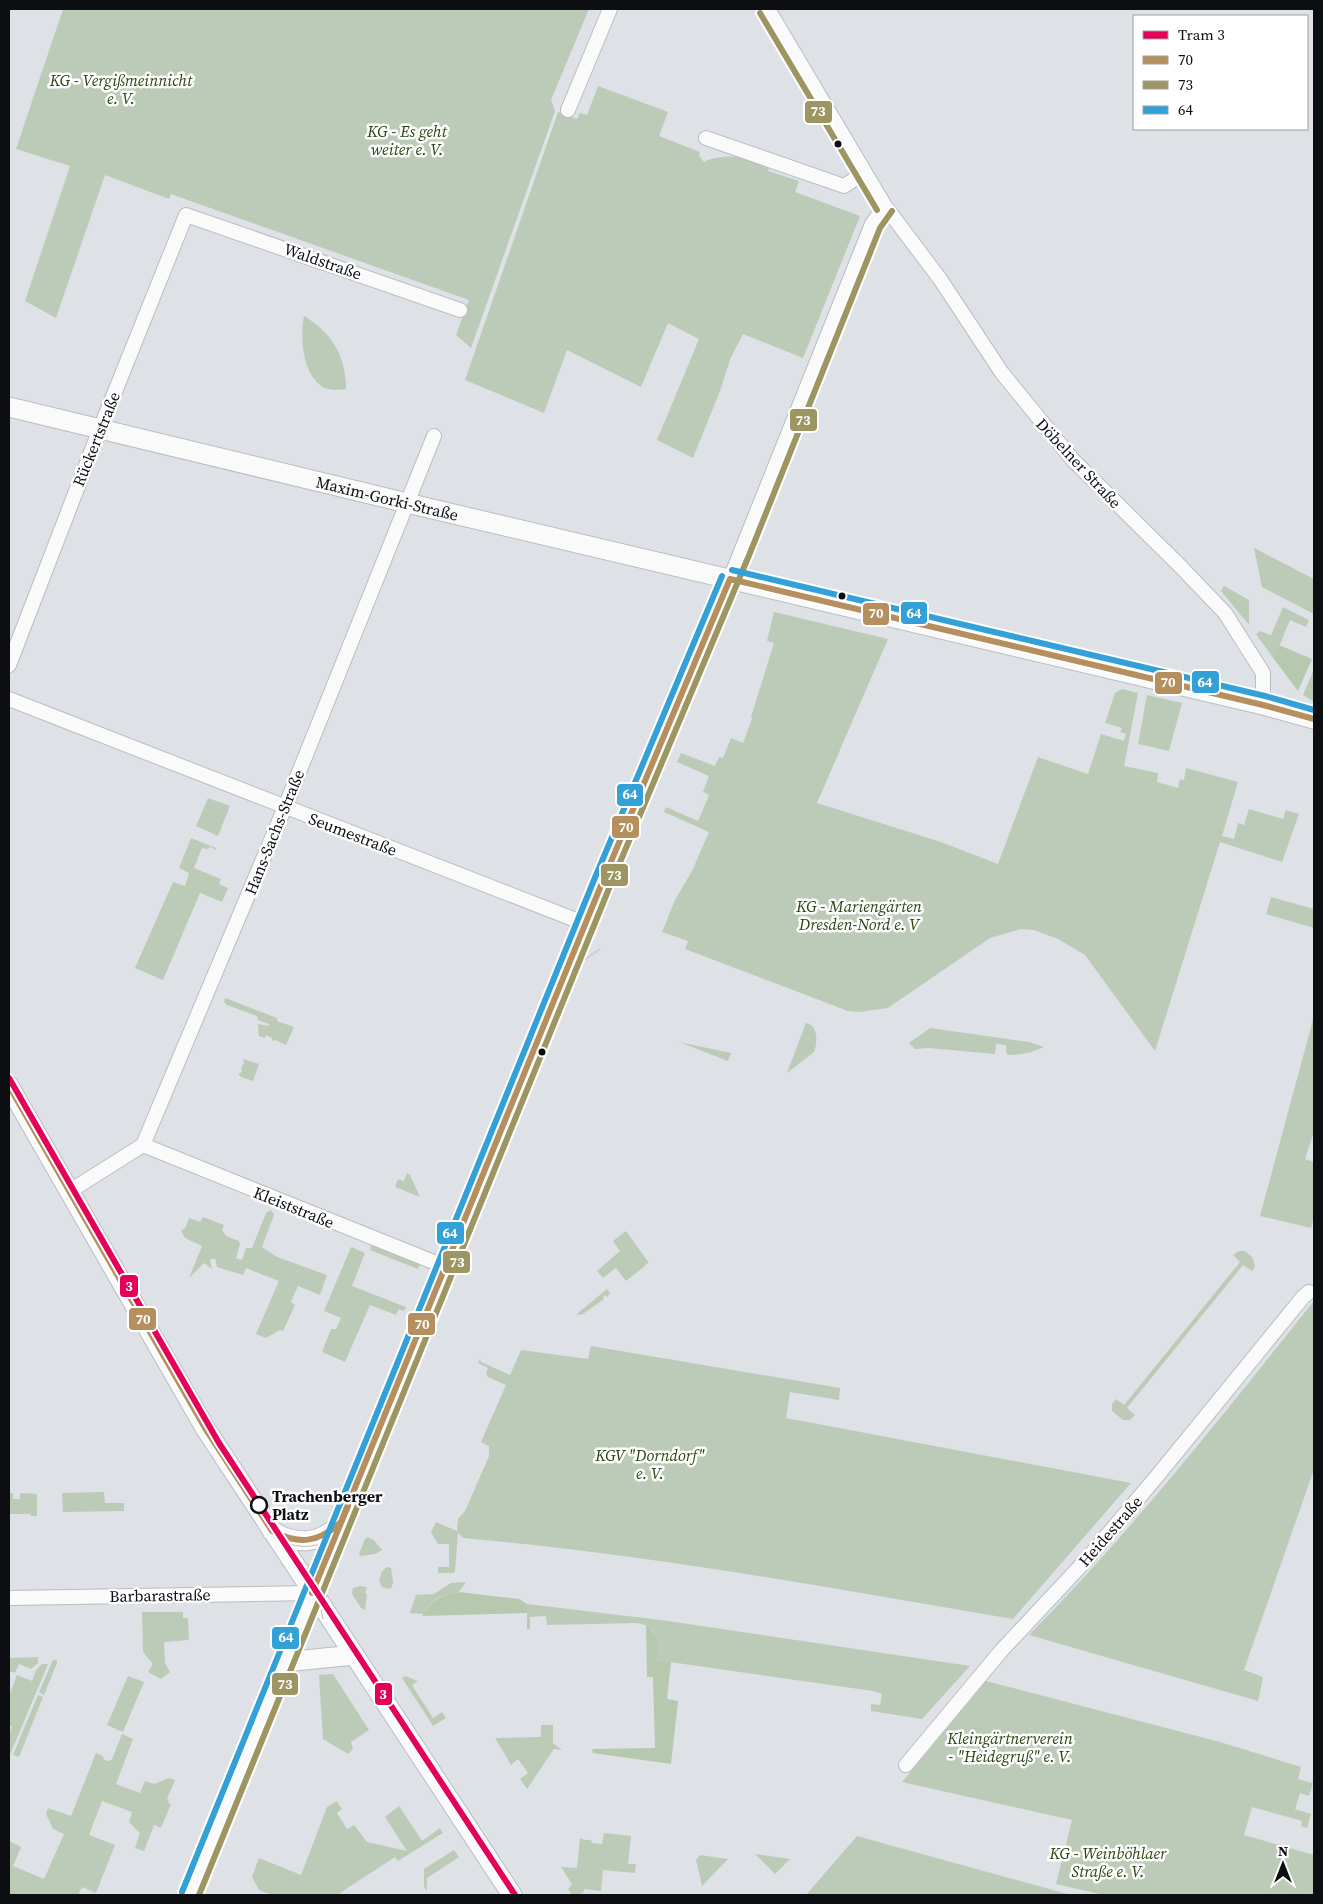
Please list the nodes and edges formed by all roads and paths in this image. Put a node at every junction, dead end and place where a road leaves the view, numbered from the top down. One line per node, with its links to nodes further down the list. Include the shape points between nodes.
1 (610, 9): 3 (street)
2 (768, 9): 5 (street, Döbelner Straße)
3 (568, 110)
4 (706, 138): 5 (street, via 844,186)
5 (864, 173): 6 (street, Döbelner Straße)
6 (885, 206): 13 (street, via 872,224); 16 (street, Döbelner Straße, via 940,278 1026,405 1073,460 1225,614 1263,672)
7 (186, 214): 8 (street, Waldstraße); 10 (street, Rückertstraße)
8 (460, 310)
9 (9, 407): 10 (street, Maxim-Gorki-Straße)
10 (100, 429): 12 (street, Maxim-Gorki-Straße); 14 (street, Rückertstraße)
11 (434, 436): 12 (street, Hans-Sachs-Straße)
12 (407, 503): 13 (street, Maxim-Gorki-Straße); 18 (street, Hans-Sachs-Straße)
13 (730, 579): 16 (street, Maxim-Gorki-Straße); 19 (street)
14 (9, 665)
15 (9, 699): 18 (street, Seumestraße)
16 (1263, 704): 17 (street, Maxim-Gorki-Straße)
17 (1314, 719)
18 (285, 807): 19 (street, Seumestraße); 21 (street, Hans-Sachs-Straße)
19 (586, 924): 23 (street)
20 (9, 1086): 22 (street)
21 (143, 1145): 22 (street); 23 (street, Kleiststraße)
22 (70, 1191): 26 (street, via 205,1428)
23 (446, 1267): 25 (street)
24 (1309, 1292): 31 (street, Heidestraße, via 1152,1483 1001,1651)
25 (341, 1522): 26 (street, via 317,1540 297,1540); 27 (street)
26 (272, 1531): 27 (street)
27 (312, 1593): 28 (street, Barbarastraße); 29 (street); 30 (street)
28 (9, 1598)
29 (354, 1655): 30 (street); 33 (street)
30 (285, 1662): 32 (street)
31 (906, 1765)
32 (190, 1895)
33 (512, 1895)

